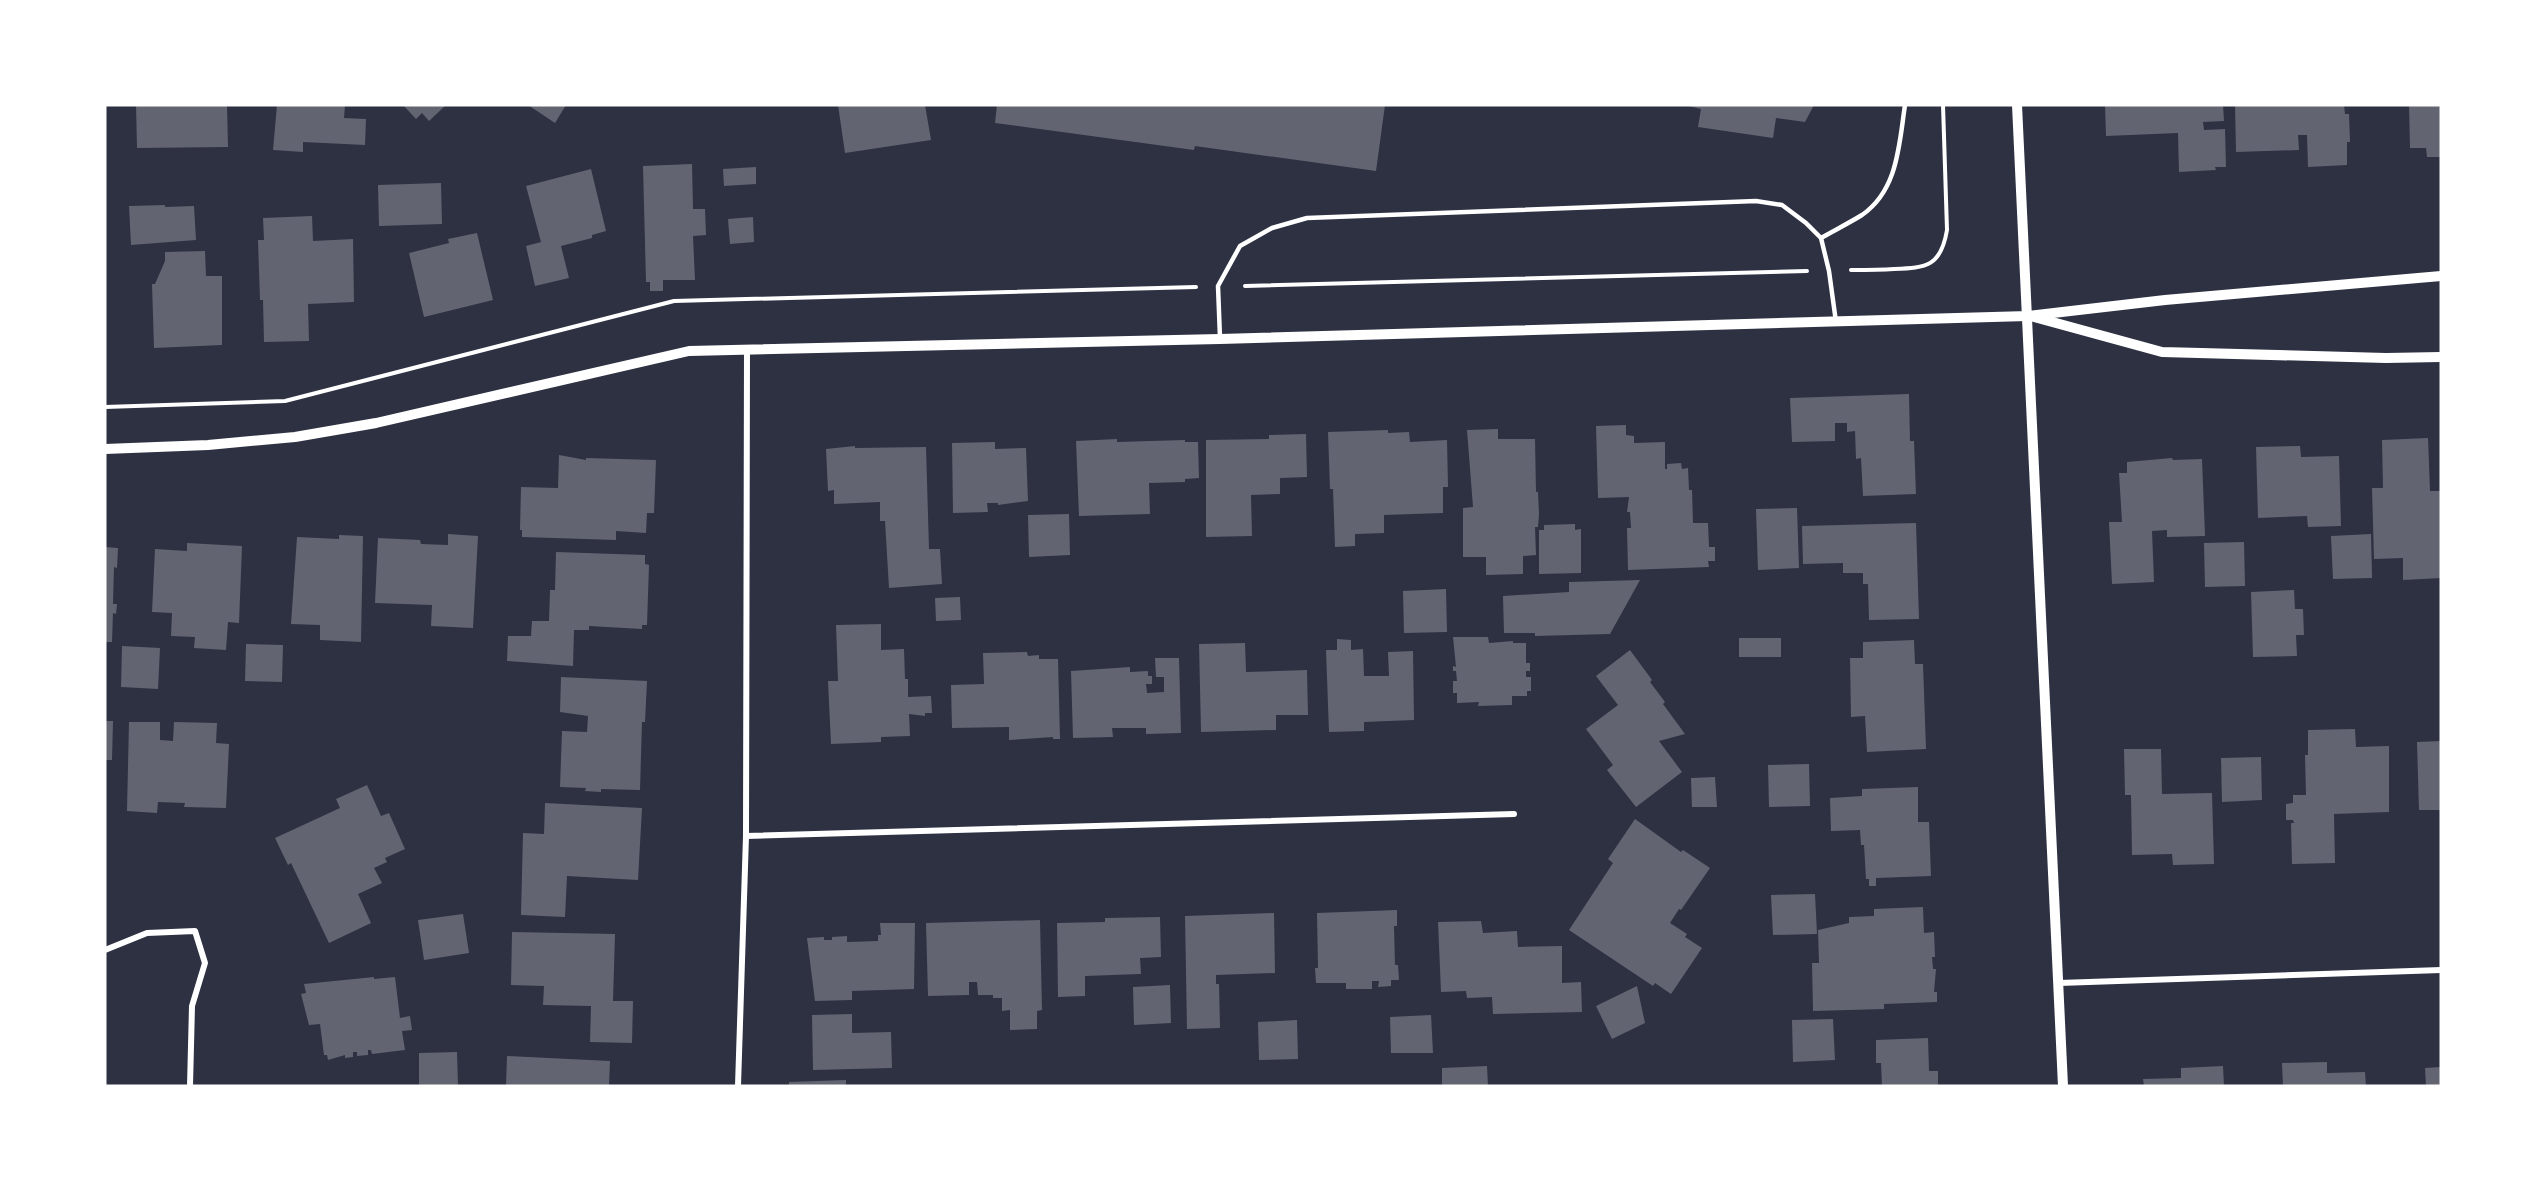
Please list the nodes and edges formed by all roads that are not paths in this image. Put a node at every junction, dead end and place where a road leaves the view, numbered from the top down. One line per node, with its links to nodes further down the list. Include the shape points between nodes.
1 (1905, 105): 3 (lane, via 1896,166 1884,194 1863,214)
2 (2017, 105): 5 (street)
3 (1821, 238): 6 (lane); 7 (lane, via 1782,205 1756,201 1307,218 1272,228 1240,246 1218,286)
4 (2441, 276): 5 (street)
5 (2028, 316): 6 (street); 9 (street, via 2162,352); 15 (street)
6 (1836, 322): 7 (street)
7 (1220, 339): 8 (street)
8 (747, 348): 10 (street, via 689,351 376,423 295,437); 12 (street)
9 (2441, 357)
10 (105, 449)
11 (1515, 814): 12 (street)
12 (746, 836): 17 (street)
13 (105, 950): 16 (street, via 147,933 195,931 205,963 192,1006)
14 (2441, 970): 15 (street)
15 (2059, 983): 18 (street)
16 (190, 1086)
17 (738, 1086)
18 (2063, 1086)

